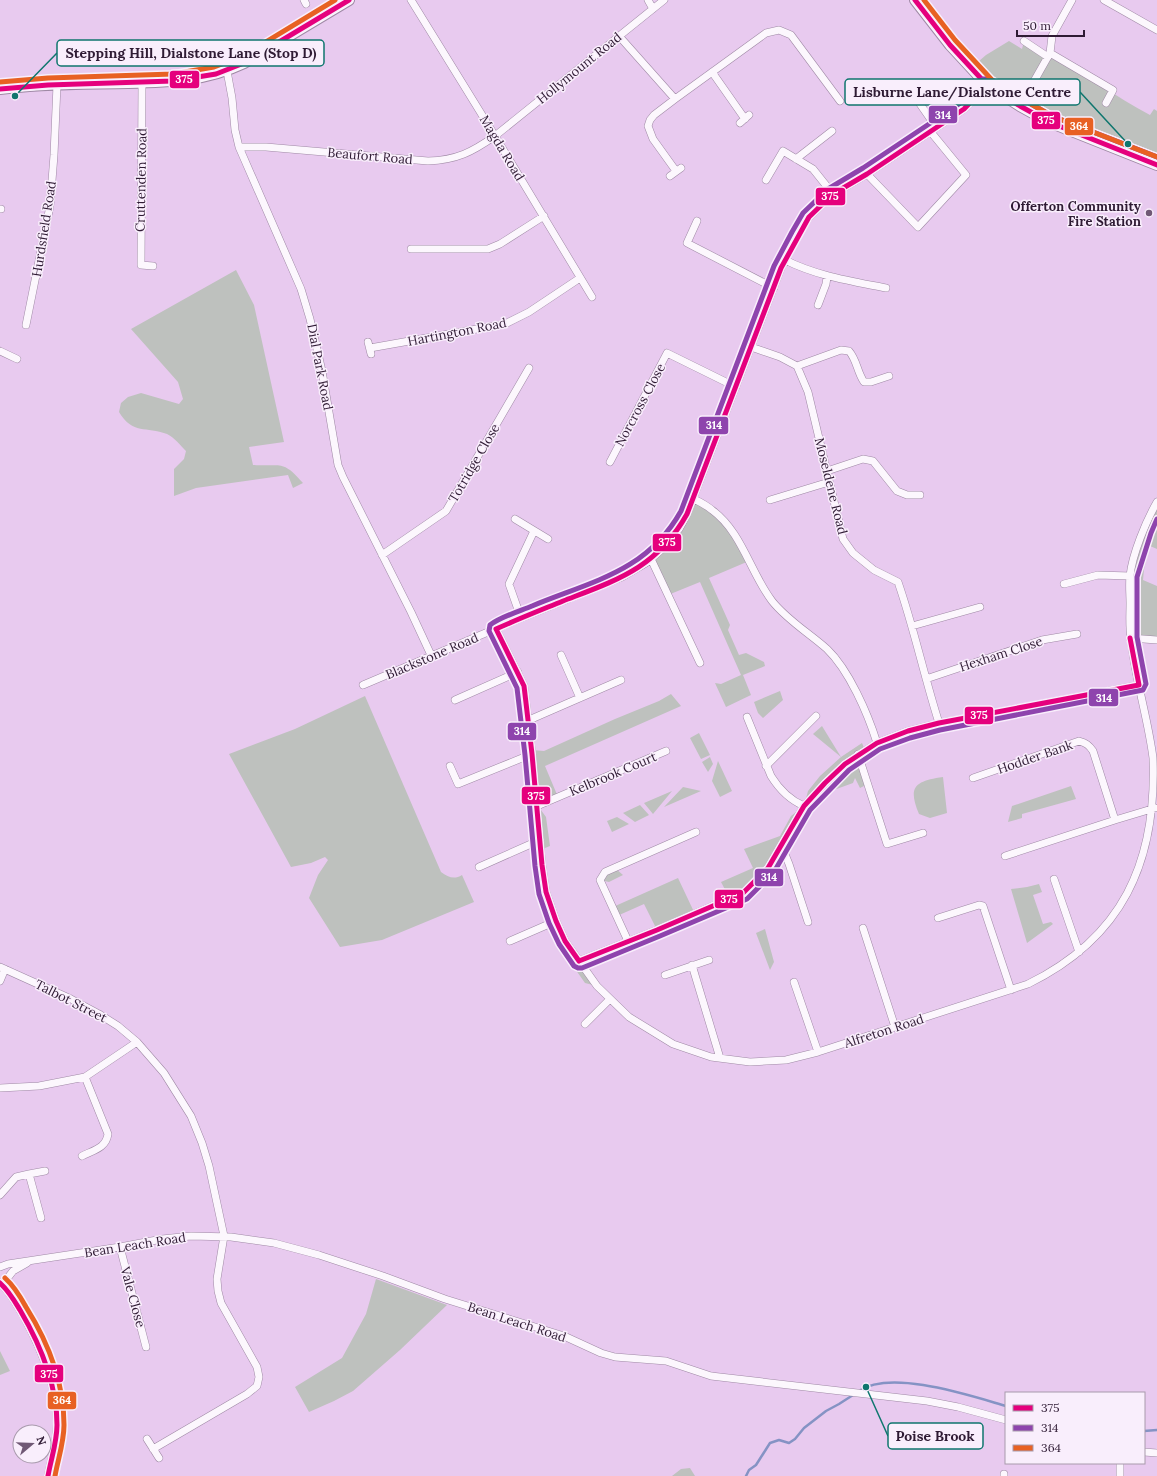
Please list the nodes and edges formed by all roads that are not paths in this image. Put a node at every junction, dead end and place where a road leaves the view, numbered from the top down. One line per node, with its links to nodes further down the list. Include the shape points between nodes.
1 (349, 0): 13 (street)
2 (410, 0): 27 (street, Magda Road)
3 (648, 0): 8 (street)
4 (664, 0): 8 (street, Hollymount Road)
5 (915, 0): 17 (street, via 950,45)
6 (1072, 0): 12 (street, via 1052,36)
7 (1104, 0): 9 (street)
8 (653, 9): 10 (street, Hollymount Road)
9 (1157, 30)
10 (619, 36): 20 (street); 27 (street, Hollymount Road)
11 (1024, 41): 12 (street)
12 (1049, 55): 22 (street, via 1113,90); 23 (street)
13 (227, 71): 15 (street, via 196,79); 28 (street, Dial Park Road, via 234,130)
14 (712, 72): 20 (street); 21 (street, via 766,33 779,30 791,35 834,88); 24 (street)
15 (142, 83): 16 (street); 39 (street, Cruttenden Road, via 141,265)
16 (57, 85): 18 (street); 46 (street, Hurdsfield Road, via 50,206)
17 (987, 85): 23 (street); 25 (street, Blackstone Road, via 964,109)
18 (0, 89)
19 (911, 91): 25 (street)
20 (675, 99): 31 (street, via 654,115 648,126 653,139)
21 (840, 101)
22 (1106, 103)
23 (1020, 106): 30 (street, via 1062,128)
24 (745, 119)
25 (933, 129): 32 (street, Blackstone Road); 32 (street, via 966,176 918,227)
26 (832, 131): 29 (street)
27 (495, 136): 28 (street, Beaufort Road, via 468,152 445,160 428,161); 35 (street, Magda Road)
28 (239, 147): 65 (street, Dial Park Road, via 301,289 322,371 342,477)
29 (796, 159): 33 (street, via 782,151); 34 (street, via 814,169)
30 (1157, 166)
31 (675, 172)
32 (867, 174): 34 (street, Blackstone Road)
33 (766, 180)
34 (833, 194): 38 (street, Blackstone Road, via 809,217)
35 (544, 216): 37 (street, via 488,249); 41 (street, Magda Road)
36 (697, 221): 42 (street, via 687,243)
37 (411, 249)
38 (785, 260): 40 (street); 42 (street, Blackstone Road)
39 (153, 266)
40 (827, 276): 43 (street); 45 (street)
41 (580, 278): 44 (street, Magda Road); 48 (street, Hartington Road, via 529,312 505,324)
42 (774, 288): 47 (street, Blackstone Road)
43 (886, 288)
44 (592, 297)
45 (818, 305)
46 (26, 325)
47 (751, 347): 51 (street); 54 (street, Blackstone Road)
48 (370, 348)
49 (0, 350): 50 (street)
50 (17, 359)
51 (797, 366): 53 (street, via 841,350 849,351 854,357 864,382); 56 (street, Moseldene Road, via 808,392)
52 (529, 368): 65 (street, Totridge Close, via 446,511)
53 (889, 376)
54 (736, 387): 55 (street, Norcross Close, via 667,353); 59 (street, Blackstone Road)
55 (610, 462)
56 (827, 471): 57 (street, Moseldene Road); 58 (street, via 863,459 873,461 897,491 907,495)
57 (829, 482): 60 (street); 71 (street, Moseldene Road, via 843,539 853,553 874,570 898,582)
58 (920, 495)
59 (694, 499): 66 (street, Blackstone Road, via 679,529); 90 (street, via 712,510 730,528 773,602 828,650 839,664 861,703)
60 (770, 500)
61 (1157, 502): 67 (street, Alfreton Road, via 1144,531)
62 (515, 519): 63 (street)
63 (534, 531): 64 (street); 70 (street, via 509,584)
64 (548, 539)
65 (382, 555): 76 (street, Dial Park Road)
66 (651, 559): 70 (street, Blackstone Road, via 622,577); 78 (street)
67 (1130, 576): 68 (street, via 1098,575); 74 (street, Alfreton Road)
68 (1064, 584)
69 (980, 607): 71 (street)
70 (521, 618): 72 (street, Blackstone Road)
71 (912, 626): 80 (street, Moseldene Road)
72 (496, 629): 76 (street, Blackstone Road); 79 (street, Alfreton Road)
73 (1077, 634): 80 (street, Hexham Close, via 1042,640)
74 (1130, 638): 75 (street); 83 (street, Alfreton Road)
75 (1157, 640)
76 (431, 655): 82 (street, Blackstone Road)
77 (560, 656): 84 (street)
78 (700, 663)
79 (518, 672): 85 (street); 88 (street, Alfreton Road, via 524,686)
80 (926, 679): 89 (street, Moseldene Road)
81 (621, 680): 84 (street)
82 (363, 685)
83 (1139, 685): 89 (street); 99 (street, Alfreton Road, via 1153,758)
84 (580, 698): 88 (street)
85 (455, 700)
86 (816, 716): 95 (street)
87 (747, 717): 95 (street)
88 (528, 720): 92 (street, Alfreton Road)
89 (939, 723): 90 (street, via 908,731)
90 (878, 743): 93 (street)
91 (666, 751): 97 (street, Kelbrook Court)
92 (532, 754): 94 (street, via 458,784); 97 (street, Alfreton Road)
93 (858, 754): 98 (street, via 825,783); 102 (street, via 887,844)
94 (450, 766)
95 (766, 766): 98 (street, via 782,791 793,801)
96 (973, 778): 100 (street, Hodder Bank, via 1080,741 1086,742 1093,751)
97 (537, 806): 103 (street, Alfreton Road)
98 (804, 806): 104 (street)
99 (1154, 808): 100 (street); 114 (street, Alfreton Road, via 1153,830 1145,863 1133,889 1109,924)
100 (1115, 820): 105 (street)
101 (696, 832): 113 (street, via 605,872 600,880)
102 (923, 833)
103 (540, 840): 106 (street); 109 (street, Alfreton Road, via 544,877)
104 (782, 847): 110 (street); 113 (street, via 768,868 743,893)
105 (1005, 856)
106 (479, 867)
107 (1054, 879): 114 (street)
108 (938, 918): 122 (street, via 983,906)
109 (556, 921): 112 (street); 116 (street, Alfreton Road, via 565,941)
110 (808, 922)
111 (863, 928): 125 (street)
112 (510, 941)
113 (628, 941): 116 (street)
114 (1079, 952): 122 (street, Alfreton Road, via 1046,975)
115 (709, 960): 117 (street)
116 (579, 961): 123 (street, Alfreton Road)
117 (692, 965): 119 (street); 128 (street)
118 (2, 968): 120 (street); 126 (street, Talbot Street, via 99,1014)
119 (664, 975)
120 (0, 981)
121 (794, 982): 127 (street)
122 (1011, 990): 125 (street, Alfreton Road)
123 (610, 999): 124 (street); 128 (street, Alfreton Road, via 629,1017 673,1044)
124 (585, 1024)
125 (895, 1027): 127 (street, Alfreton Road)
126 (137, 1042): 129 (street); 136 (street, Talbot Street, via 164,1072 191,1116 209,1166)
127 (818, 1052): 128 (street, Alfreton Road, via 779,1060 750,1062)
128 (720, 1058)
129 (85, 1077): 130 (street, via 39,1086); 131 (street, via 108,1134 107,1142)
130 (0, 1088)
131 (82, 1156)
132 (45, 1171): 133 (street)
133 (29, 1174): 134 (street, via 16,1178); 135 (street)
134 (0, 1195)
135 (41, 1218)
136 (224, 1236): 137 (street, Bean Leach Road, via 162,1239); 142 (street, Bean Leach Road, via 274,1243 319,1255 445,1299 564,1336 615,1357 666,1361 711,1376 926,1401); 144 (street, via 218,1291 221,1303 257,1367 257,1386)
137 (120, 1247): 138 (street, Bean Leach Road); 141 (street, Vale Close)
138 (30, 1261): 139 (street, Bean Leach Road); 140 (street, Bean Leach Road, via 13,1271)
139 (0, 1267)
140 (1, 1284): 149 (street, via 14,1301 38,1346 53,1391 57,1425)
141 (146, 1347)
142 (1005, 1420)
143 (147, 1440): 144 (street)
144 (153, 1449): 147 (street)
145 (1145, 1452): 146 (street)
146 (1157, 1453)
147 (159, 1458)
148 (1120, 1464): 150 (street)
149 (48, 1476)
150 (1120, 1476)

